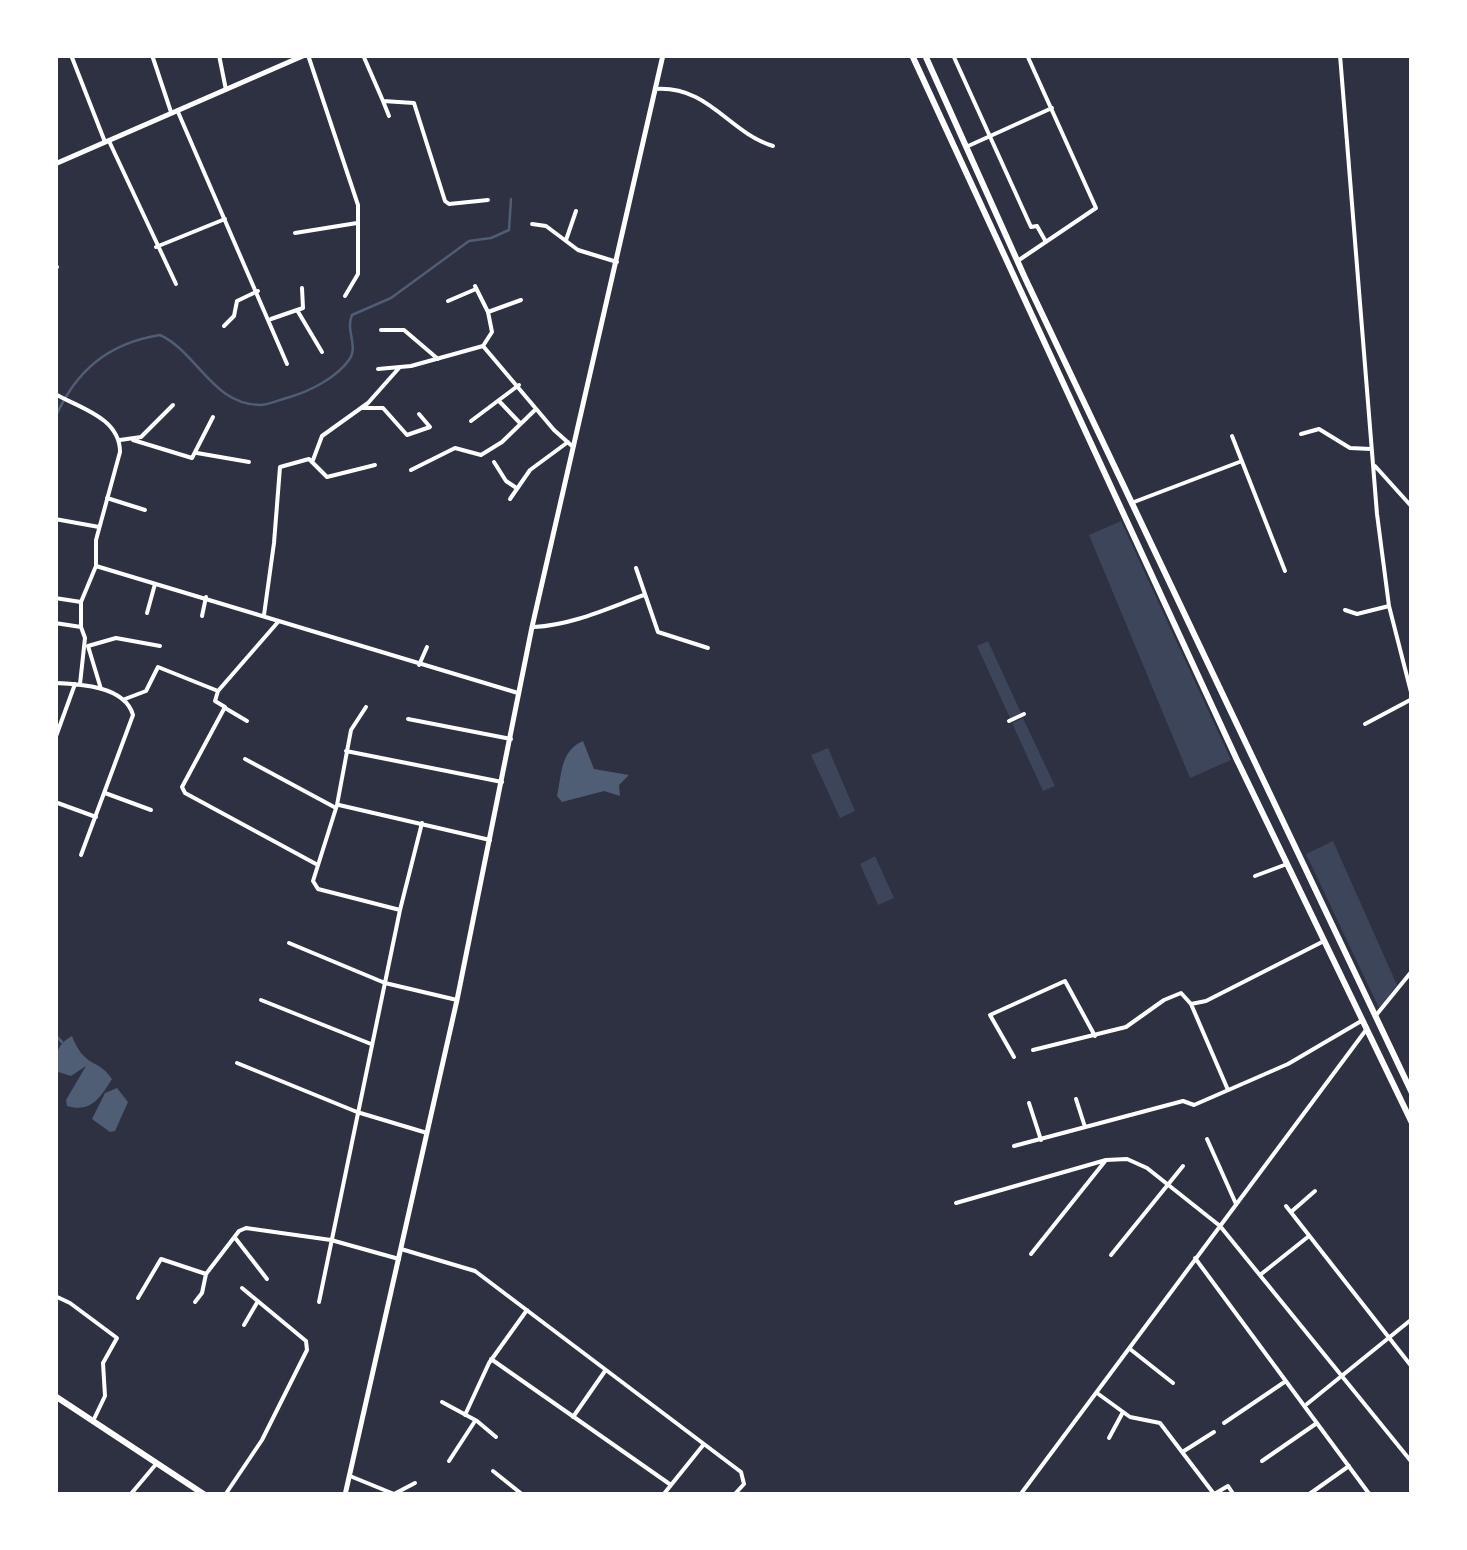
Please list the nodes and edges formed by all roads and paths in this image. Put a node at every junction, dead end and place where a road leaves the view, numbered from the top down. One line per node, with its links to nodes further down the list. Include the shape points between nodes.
1 (71, 55): 19 (street)
2 (152, 55): 16 (street)
3 (219, 55): 13 (street)
4 (307, 55): 13 (street); 26 (street, via 358,205)
5 (363, 55): 14 (street)
6 (664, 55): 12 (street)
7 (912, 55): 82 (main road)
8 (953, 55): 18 (street)
9 (1027, 55): 15 (street)
10 (1340, 55): 66 (street)
11 (926, 56): 21 (main road)
12 (656, 89): 20 (street, via 675,89 710,104 744,134); 33 (street)
13 (226, 90): 16 (street)
14 (383, 100): 17 (street); 23 (street, via 414,103 445,201)
15 (1052, 108): 18 (street); 30 (street, via 1096,208)
16 (174, 111): 19 (street); 25 (street)
17 (389, 116)
18 (990, 136): 21 (street); 30 (street, via 1031,226)
19 (107, 141): 22 (street); 31 (street)
20 (773, 146)
21 (966, 147): 32 (main road)
22 (55, 164)
23 (488, 200)
24 (576, 211): 29 (street)
25 (225, 218): 31 (street); 36 (street)
26 (357, 223): 28 (street); 37 (street, via 358,274)
27 (532, 224): 29 (street)
28 (294, 233)
29 (566, 240): 33 (street)
30 (1046, 242): 32 (street)
31 (156, 247): 34 (street)
32 (1018, 260): 80 (main road)
33 (617, 262): 65 (street)
34 (176, 284)
35 (302, 288): 40 (street)
36 (258, 291): 42 (street); 43 (street, via 237,300 234,318)
37 (345, 296)
38 (521, 300): 41 (street)
39 (448, 301): 41 (street, via 476,288)
40 (297, 310): 42 (street); 46 (street)
41 (488, 312): 45 (street, via 492,332)
42 (270, 319): 48 (street)
43 (224, 326)
44 (381, 330): 47 (street, via 404,330)
45 (484, 346): 47 (street); 51 (street)
46 (322, 352)
47 (438, 359): 49 (street)
48 (288, 364)
49 (399, 368): 50 (street); 55 (street)
50 (378, 369)
51 (519, 385): 53 (street); 56 (street)
52 (57, 395): 63 (street, via 104,421)
53 (498, 401): 59 (street); 60 (street)
54 (173, 405): 64 (street)
55 (361, 408): 57 (street, via 383,408 407,435 430,427); 68 (street, via 322,436)
56 (536, 409): 60 (street); 65 (street)
57 (419, 414)
58 (212, 417): 67 (street)
59 (471, 421)
60 (519, 422): 74 (street, via 481,455 455,448)
61 (1301, 434): 66 (street, via 1322,430 1350,448)
62 (1232, 436): 69 (street)
63 (120, 440): 64 (street); 78 (street)
64 (133, 440): 67 (street, via 188,459)
65 (570, 444): 76 (street); 102 (street)
66 (1371, 449): 72 (street)
67 (197, 453): 70 (street)
68 (312, 460): 73 (street, via 327,477); 97 (street, via 283,464 278,472)
69 (1242, 461): 80 (street); 88 (street)
70 (249, 462)
71 (494, 462): 76 (street)
72 (1373, 464): 75 (street); 77 (street)
73 (375, 465)
74 (411, 470)
75 (1387, 480): 77 (street); 81 (street)
76 (515, 487): 79 (street)
77 (1375, 490): 94 (street)
78 (107, 498): 83 (street); 85 (street)
79 (510, 499)
80 (1132, 503): 82 (main road); 147 (main road)
81 (1412, 507)
82 (1121, 508): 137 (main road)
83 (145, 510)
84 (55, 519): 85 (street)
85 (100, 527): 86 (street)
86 (96, 566): 89 (street); 93 (street)
87 (636, 568): 90 (street)
88 (1286, 571)
89 (156, 582): 91 (street); 96 (street)
90 (644, 595): 102 (street, via 568,622); 107 (street, via 661,634)
91 (206, 597): 97 (street); 98 (street)
92 (55, 598): 93 (street)
93 (81, 602): 101 (street)
94 (1389, 606): 95 (street, via 1358,614); 114 (street)
95 (1345, 610)
96 (148, 613)
97 (264, 615): 99 (street)
98 (202, 616)
99 (279, 620): 108 (street); 112 (street)
100 (55, 624): 101 (street)
101 (81, 627): 103 (street)
102 (532, 627): 113 (street)
103 (85, 638): 104 (street); 110 (street)
104 (88, 646): 105 (street, via 116,638); 111 (street)
105 (160, 646)
106 (427, 647): 108 (street)
107 (708, 648)
108 (419, 665): 113 (street)
109 (55, 683): 110 (street)
110 (78, 684): 111 (street); 123 (street)
111 (101, 689): 115 (street)
112 (218, 691): 115 (street, via 158,667 146,690); 117 (street, via 215,700)
113 (518, 694): 124 (street)
114 (1412, 698): 122 (street)
115 (124, 699): 128 (street, via 134,714)
116 (366, 707): 125 (street)
117 (224, 708): 120 (street); 136 (street, via 182,790)
118 (1024, 714): 121 (street)
119 (408, 719): 124 (street)
120 (247, 721)
121 (1010, 722)
122 (1365, 724)
123 (55, 738)
124 (511, 739): 127 (street)
125 (346, 751): 127 (street); 130 (street)
126 (245, 759): 130 (street)
127 (502, 782): 134 (street)
128 (105, 792): 131 (street); 132 (street)
129 (55, 802): 132 (street)
130 (337, 807): 133 (street); 136 (street)
131 (151, 810)
132 (96, 816): 135 (street)
133 (422, 824): 134 (street); 139 (street)
134 (490, 840): 145 (street)
135 (81, 855)
136 (316, 864): 139 (street, via 318,889)
137 (1287, 864): 138 (street); 140 (main road)
138 (1256, 876)
139 (400, 910): 143 (street)
140 (1324, 941): 146 (street); 148 (main road)
141 (289, 943): 143 (street)
142 (1412, 972): 147 (street)
143 (386, 982): 145 (street); 150 (street)
144 (261, 1000): 150 (street)
145 (456, 1000): 161 (street)
146 (1191, 1004): 149 (street, via 1176,993 1126,1027); 154 (street)
147 (1376, 1016): 148 (main road); 155 (main road)
148 (1365, 1024): 154 (street); 159 (main road); 170 (street)
149 (1094, 1036): 151 (street); 152 (street, via 1065,981 990,1015)
150 (371, 1044): 158 (street)
151 (1033, 1050)
152 (1014, 1057)
153 (237, 1063): 158 (street)
154 (1228, 1090): 160 (street, via 1194,1105 1183,1100)
155 (1412, 1094)
156 (1076, 1099): 160 (street)
157 (1028, 1103): 162 (street)
158 (357, 1112): 161 (street); 176 (street)
159 (1412, 1123)
160 (1084, 1127): 162 (street)
161 (427, 1133): 177 (street)
162 (1041, 1140): 164 (street)
163 (1207, 1140): 170 (street)
164 (1014, 1146)
165 (1106, 1160): 167 (street, via 1128,1160); 169 (street); 178 (street)
166 (1183, 1166): 167 (street)
167 (1168, 1184): 173 (street); 179 (street)
168 (1315, 1191): 172 (street)
169 (956, 1203)
170 (1236, 1204): 173 (street)
171 (1286, 1206): 172 (street)
172 (1291, 1212): 174 (street)
173 (1220, 1226): 180 (street); 183 (street)
174 (1309, 1236): 183 (street); 194 (street)
175 (235, 1238): 176 (street, via 251,1228); 182 (street); 184 (street)
176 (331, 1240): 181 (street); 190 (street)
177 (401, 1249): 181 (street); 191 (street, via 475,1271)
178 (1031, 1254)
179 (1111, 1255)
180 (1195, 1258): 195 (street); 200 (street)
181 (399, 1259): 224 (street)
182 (206, 1274): 187 (street, via 162,1258); 189 (street)
183 (1260, 1275): 199 (street)
184 (267, 1279)
185 (242, 1288): 188 (street)
186 (55, 1296): 209 (street, via 117,1338 104,1362 104,1400)
187 (138, 1298)
188 (258, 1301): 193 (street); 229 (street, via 306,1340 307,1350 262,1440)
189 (196, 1302)
190 (319, 1302)
191 (526, 1310): 196 (street); 198 (street)
192 (1412, 1320): 194 (street)
193 (244, 1325)
194 (1389, 1339): 197 (street); 199 (street)
195 (1130, 1349): 201 (street); 202 (street)
196 (492, 1359): 207 (street); 208 (street)
197 (1412, 1367)
198 (606, 1370): 208 (street); 216 (street)
199 (1343, 1377): 205 (street); 218 (street)
200 (1286, 1380): 205 (street); 211 (street)
201 (1174, 1382)
202 (1097, 1393): 206 (street); 234 (street)
203 (55, 1396): 209 (main road)
204 (442, 1402): 207 (street)
205 (1305, 1406): 212 (street)
206 (1123, 1412): 215 (street); 217 (street, via 1160,1423)
207 (464, 1415): 210 (street)
208 (573, 1416): 226 (street)
209 (94, 1420): 221 (main road)
210 (475, 1420): 214 (street); 219 (street)
211 (1224, 1423)
212 (1317, 1423): 220 (street); 222 (street)
213 (1214, 1432): 217 (street)
214 (496, 1438)
215 (1109, 1438)
216 (704, 1444): 226 (street); 233 (street, via 743,1474)
217 (1184, 1452): 235 (street)
218 (1410, 1460)
219 (450, 1461)
220 (1262, 1461)
221 (157, 1463): 227 (street); 228 (main road)
222 (1349, 1466): 237 (street); 238 (street)
223 (494, 1471): 231 (street)
224 (350, 1476): 225 (street, via 394,1494); 230 (street)
225 (415, 1483)
226 (671, 1485): 232 (street)
227 (130, 1495)
228 (206, 1495)
229 (225, 1495)
230 (346, 1495)
231 (523, 1495)
232 (664, 1495)
233 (734, 1495)
234 (1020, 1495)
235 (1213, 1495): 236 (street, via 1228,1486)
236 (1234, 1495)
237 (1308, 1495)
238 (1370, 1495)

